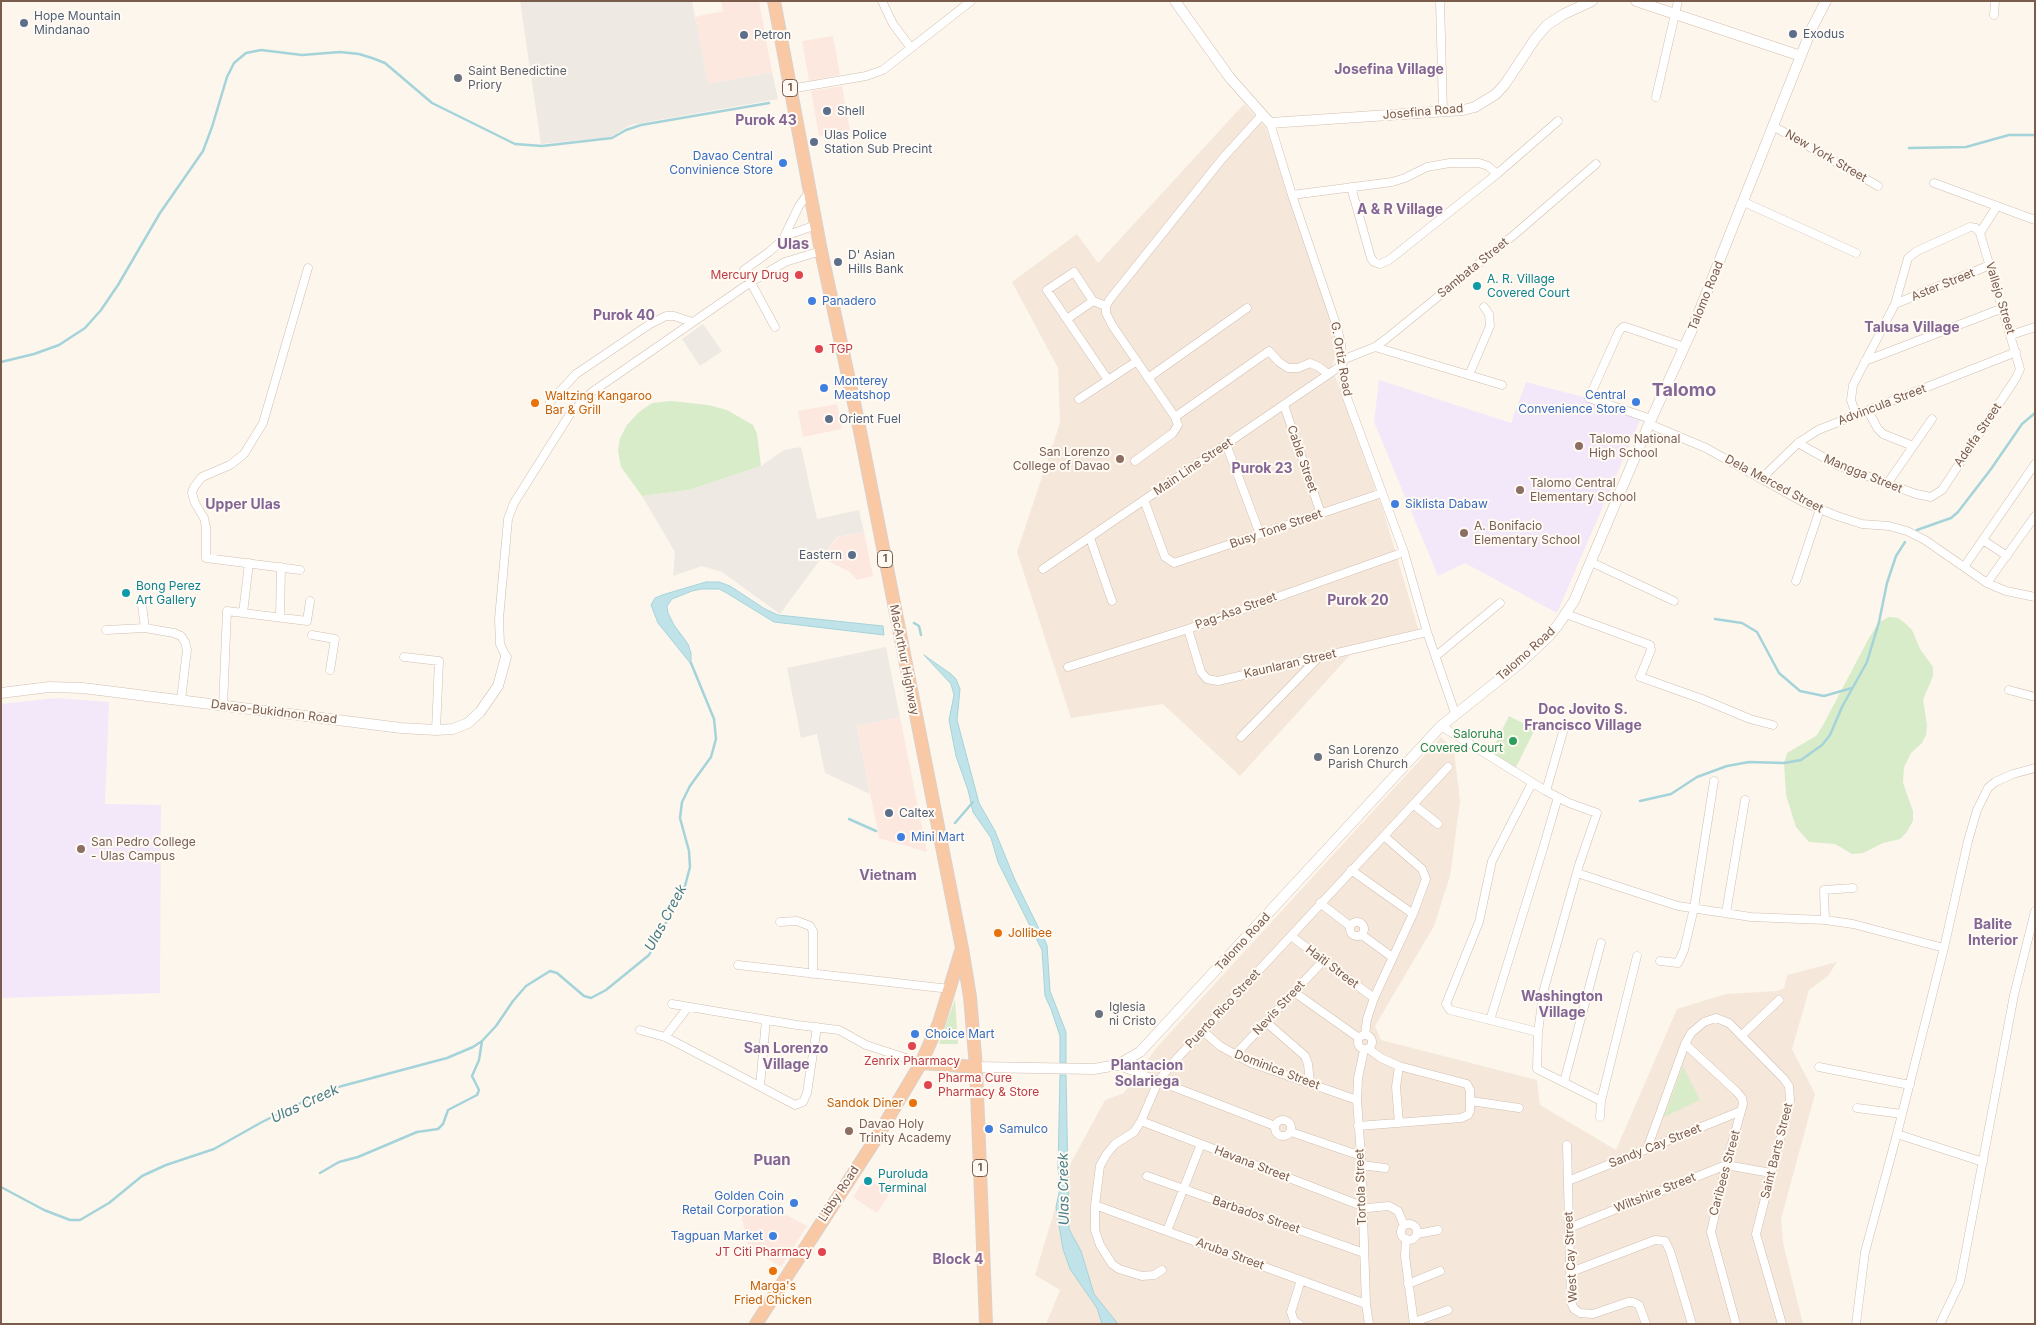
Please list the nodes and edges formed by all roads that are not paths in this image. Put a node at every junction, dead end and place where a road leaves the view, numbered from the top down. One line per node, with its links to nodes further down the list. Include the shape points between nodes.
1 (774, 1): 15 (highway, MacArthur Highway / 1)
2 (882, 1): 13 (street, via 893,24)
3 (971, 1): 13 (street)
4 (1174, 1): 18 (street, G. Ortiz Road, via 1230,78)
5 (1440, 1): 17 (street)
6 (1592, 1): 17 (street, Josefina Road, via 1547,25 1505,84 1486,101 1463,110)
7 (1636, 1): 11 (street)
8 (1678, 1): 11 (street)
9 (1995, 1): 12 (street)
10 (1825, 2): 14 (street, Talomo Road)
11 (1674, 14): 14 (street); 16 (street)
12 (1994, 15)
13 (911, 48): 15 (street, via 875,73)
14 (1801, 56): 20 (street, Talomo Road)
15 (790, 88): 26 (highway, MacArthur Highway / 1)
16 (1656, 97)
17 (1443, 112): 18 (street, Josefina Road)
18 (1266, 119): 27 (street, G. Ortiz Road); 41 (street, via 1222,159)
19 (1558, 121): 22 (street)
20 (1774, 126): 24 (street, New York Street); 28 (street, Talomo Road)
21 (1596, 164): 50 (street, Sambata Street)
22 (1497, 174): 25 (street, via 1479,163 1450,163 1427,167 1392,182); 25 (street, via 1380,264 1371,258)
23 (1934, 183): 29 (street)
24 (1878, 186)
25 (1351, 187): 27 (street)
26 (810, 191): 31 (highway, MacArthur Highway / 1); 33 (street)
27 (1292, 195): 55 (street, G. Ortiz Road, via 1337,327)
28 (1744, 202): 35 (street); 51 (street, Talomo Road)
29 (1997, 206): 30 (street); 32 (street)
30 (2035, 220)
31 (816, 226): 33 (street, via 798,230); 34 (highway, MacArthur Highway / 1)
32 (1978, 230): 36 (street, Vallejo Street); 40 (street, via 1970,227 1911,254 1903,269)
33 (782, 240): 38 (street, via 744,270)
34 (821, 251): 38 (street, via 785,262); 149 (highway, MacArthur Highway / 1)
35 (1856, 253)
36 (1990, 265): 40 (street, Aster Street); 44 (street, Vallejo Street)
37 (308, 268): 89 (street, via 263,423 244,454 230,465 202,477 192,493 206,527 206,558)
38 (750, 282): 46 (street); 47 (street)
39 (1093, 301): 41 (street); 45 (street); 45 (street, via 1074,272 1047,290)
40 (1895, 304): 54 (street)
41 (1106, 306): 53 (street, via 1108,319)
42 (1484, 307): 58 (street, via 1489,314 1490,326)
43 (1248, 308): 59 (street)
44 (2003, 308): 49 (street, Vallejo Street); 54 (street)
45 (1067, 319): 60 (street)
46 (692, 322): 63 (street, via 666,316 650,324 576,374); 112 (street, via 592,392 570,414 514,503 508,519 499,619 500,644)
47 (774, 327)
48 (2035, 327): 49 (street)
49 (2011, 335): 52 (street, Vallejo Street)
50 (1375, 347): 55 (street, Sambata Street); 58 (street)
51 (1684, 347): 69 (street, Talomo Road); 69 (street, Dela Merced Street, via 1626,327 1619,331 1589,398)
52 (2016, 352): 56 (street, Vallejo Street); 65 (street, Advincula Street)
53 (1136, 361): 59 (street); 60 (street)
54 (1865, 361): 66 (street, via 1851,392)
55 (1342, 362): 57 (street, Main Line Street); 77 (street, G. Ortiz Road, via 1346,395)
56 (2020, 369): 78 (street, Adelfa Street, via 1942,490)
57 (1328, 374): 64 (street, Main Line Street); 67 (street, via 1310,363 1288,368 1269,351)
58 (1469, 375): 61 (street)
59 (1148, 378): 67 (street)
60 (1108, 380): 62 (street)
61 (1502, 386)
62 (1079, 399)
63 (550, 402)
64 (1284, 404): 71 (street, Main Line Street); 81 (street, Cable Street)
65 (1868, 411): 66 (street, Advincula Street); 72 (street, via 1883,434)
66 (1856, 416): 70 (street, Advincula Street, via 1818,430)
67 (1175, 417): 73 (street, via 1176,430)
68 (1932, 419): 72 (street)
69 (1650, 421): 75 (street, Dela Merced Street); 88 (street, Talomo Road)
70 (1798, 443): 75 (street, Advincula Street); 76 (street, Mangga Street, via 1837,465)
71 (1226, 444): 79 (street, Main Line Street); 83 (street)
72 (1913, 446): 76 (street)
73 (1136, 461)
74 (2035, 464): 85 (street)
75 (1761, 479): 80 (street, Dela Merced Street)
76 (1887, 484): 78 (street, Mangga Street)
77 (1382, 493): 81 (street, Busy Tone Street); 86 (street, G. Ortiz Road)
78 (1931, 497)
79 (1144, 500): 83 (street, Busy Tone Street, via 1165,557 1170,562); 84 (street, Main Line Street)
80 (1820, 509): 91 (street, Dela Merced Street, via 1862,524 1907,531); 94 (street)
81 (1321, 514): 83 (street, Busy Tone Street)
82 (2035, 516): 87 (street)
83 (1260, 534)
84 (1090, 538): 92 (street, Main Line Street); 98 (street)
85 (1983, 540): 87 (street); 91 (street)
86 (1404, 552): 106 (street, Pag-Asa Street); 108 (street, G. Ortiz Road)
87 (2007, 556): 95 (street)
88 (1591, 562): 99 (street); 103 (street, Talomo Road)
89 (249, 563): 90 (street); 102 (street)
90 (281, 567): 93 (street); 104 (street)
91 (1964, 567): 95 (street, Dela Merced Street)
92 (1043, 569)
93 (300, 570)
94 (1796, 581)
95 (1987, 583): 96 (street, Dela Merced Street)
96 (2035, 597)
97 (310, 600): 104 (street, via 307,621)
98 (1112, 601)
99 (1674, 601)
100 (1500, 603): 110 (street)
101 (142, 605): 105 (street)
102 (243, 613): 104 (street); 120 (street, via 227,611)
103 (1566, 614): 121 (street, Talomo Road, via 1540,645); 123 (street, via 1650,645 1640,676)
104 (280, 618)
105 (145, 628): 107 (street); 119 (street, via 174,633 185,642 186,660)
106 (1188, 629): 113 (street, Kaunlaran Street, via 1204,677 1212,681); 114 (street, Pag-Asa Street)
107 (106, 630)
108 (1427, 632): 110 (street, G. Ortiz Road); 113 (street, Kaunlaran Street)
109 (312, 635): 115 (street, via 336,639)
110 (1436, 656): 121 (street, G. Ortiz Road)
111 (404, 657): 125 (street, via 439,661)
112 (506, 657): 125 (street, Davao-Bukidnon Road, via 498,686 480,712 468,723 453,729)
113 (1318, 658): 126 (street)
114 (1068, 667)
115 (330, 670)
116 (2009, 690): 118 (street)
117 (1, 693): 119 (street, Davao-Bukidnon Road, via 63,687)
118 (2035, 697)
119 (180, 700): 120 (street, Davao-Bukidnon Road)
120 (223, 706): 125 (street, Davao-Bukidnon Road)
121 (1455, 713): 124 (street, Talomo Road)
122 (1565, 725): 131 (street)
123 (1773, 725)
124 (1441, 726): 130 (street); 177 (street, Talomo Road, via 1151,1042)
125 (436, 730)
126 (1241, 737)
127 (1448, 767): 134 (street, Puerto Rico Street)
128 (2035, 768): 150 (street, via 1995,782 1981,799)
129 (1714, 781): 141 (street)
130 (1532, 783): 131 (street); 164 (street, via 1492,861 1479,922 1446,1001 1450,1010)
131 (1546, 791): 132 (street)
132 (1558, 797): 138 (street, via 1597,813); 164 (street)
133 (1745, 800): 143 (street)
134 (1414, 805): 135 (street); 136 (street, Puerto Rico Street)
135 (1438, 824)
136 (1384, 836): 137 (street, Puerto Rico Street); 144 (street, via 1425,874)
137 (1351, 870): 140 (street, Puerto Rico Street); 144 (street)
138 (1577, 873): 141 (street, via 1678,906); 169 (street, via 1544,989)
139 (1853, 888): 145 (street, via 1824,890)
140 (1320, 903): 147 (street, Puerto Rico Street); 152 (street, via 1350,926 1353,936 1362,935)
141 (1694, 908): 143 (street); 154 (street, via 1680,960 1676,964)
142 (2035, 910): 202 (street, via 2014,995)
143 (1726, 913): 145 (street)
144 (1413, 914): 152 (street)
145 (1825, 920): 150 (street, via 1853,924)
146 (780, 922): 156 (street, via 797,921 810,926 813,932)
147 (1291, 936): 153 (street, Haiti Street); 168 (street, Puerto Rico Street)
148 (1601, 943): 182 (street)
149 (962, 948): 157 (highway, Libby Road); 179 (highway, MacArthur Highway / 1)
150 (1944, 948): 184 (street)
151 (1637, 956): 188 (street)
152 (1392, 957): 159 (street)
153 (1323, 961): 158 (street, Nevis Street); 159 (street, Haiti Street)
154 (1660, 961)
155 (738, 964): 156 (street)
156 (813, 974): 157 (street)
157 (950, 988): 176 (highway, Libby Road)
158 (1294, 992): 165 (street, Nevis Street); 171 (street)
159 (1374, 998): 171 (street)
160 (1778, 1000): 170 (street)
161 (672, 1004): 162 (street)
162 (688, 1007): 163 (street); 172 (street)
163 (766, 1020): 166 (street); 185 (street)
164 (1490, 1020): 169 (street)
165 (1266, 1022): 175 (street, Nevis Street); 183 (street, via 1305,1056)
166 (818, 1027): 176 (street, via 844,1032 866,1045); 185 (street, via 803,1102 791,1104)
167 (640, 1030): 172 (street)
168 (1202, 1031): 175 (street, Dominica Street); 181 (street, Puerto Rico Street)
169 (1538, 1032): 182 (street, via 1538,1069)
170 (1742, 1035): 173 (street, Saint Barts Street, via 1729,1023 1716,1018 1699,1025); 206 (street, Saint Barts Street, via 1789,1086 1790,1100)
171 (1362, 1036): 174 (street, via 1358,1046); 174 (street, via 1372,1039 1372,1044)
172 (665, 1037): 185 (street)
173 (1685, 1044): 191 (street, via 1742,1098); 200 (street)
174 (1366, 1049): 178 (street); 186 (street, Tortola Street, via 1358,1078)
175 (1235, 1055): 183 (street, Dominica Street)
176 (921, 1063): 179 (highway); 227 (highway, Libby Road)
177 (1117, 1065): 179 (street, Talomo Road, via 1076,1070); 181 (street)
178 (1399, 1066): 187 (street, via 1466,1084); 195 (street, via 1396,1088)
179 (976, 1067): 228 (highway, MacArthur Highway / 1)
180 (1820, 1067): 184 (street)
181 (1158, 1082): 194 (street, Puerto Rico Street); 201 (street, via 1275,1126 1277,1134 1282,1137 1291,1132)
182 (1564, 1082): 188 (street)
183 (1310, 1083): 186 (street, Dominica Street)
184 (1910, 1085): 192 (street)
185 (760, 1086)
186 (1357, 1100): 196 (street, Tortola Street)
187 (1472, 1101): 189 (street); 195 (street, via 1468,1115 1461,1118)
188 (1601, 1101): 193 (street)
189 (1519, 1108)
190 (1857, 1108): 192 (street)
191 (1741, 1111): 200 (street, Sandy Cay Street); 204 (street, Caribees Street)
192 (1902, 1114): 197 (street)
193 (1600, 1117)
194 (1141, 1122): 198 (street, Havana Street); 210 (street, Puerto Rico Street, via 1134,1132 1115,1144 1100,1166)
195 (1399, 1123): 196 (street)
196 (1358, 1126): 201 (street, Tortola Street)
197 (1897, 1134): 202 (street); 235 (street, via 1865,1252)
198 (1201, 1144): 209 (street); 211 (street, Havana Street)
199 (1567, 1145): 208 (street, West Cay Street)
200 (1646, 1149): 208 (street, Sandy Cay Street)
201 (1361, 1156): 203 (street, Tortola Street)
202 (1983, 1162): 236 (street, via 1960,1282)
203 (1361, 1165): 205 (street); 211 (street, Tortola Street)
204 (1726, 1165): 206 (street); 213 (street, Wiltshire Street); 233 (street, Caribees Street, via 1711,1232)
205 (1385, 1168)
206 (1771, 1173): 234 (street, Saint Barts Street, via 1756,1234)
207 (1147, 1176): 209 (street, Barbados Street)
208 (1568, 1181): 213 (street, West Cay Street)
209 (1184, 1189): 215 (street); 218 (street, Barbados Street)
210 (1095, 1205): 215 (street, Aruba Street); 219 (street, Puerto Rico Street, via 1100,1245 1112,1264 1119,1270 1142,1276)
211 (1362, 1206): 212 (street, via 1390,1206 1398,1211); 218 (street, Tortola Street)
212 (1404, 1226): 216 (street, via 1414,1225); 217 (street, via 1401,1233)
213 (1570, 1228): 221 (street, West Cay Street)
214 (1438, 1230): 216 (street)
215 (1167, 1231): 222 (street, Aruba Street)
216 (1417, 1234): 217 (street)
217 (1406, 1239): 223 (street)
218 (1364, 1253): 224 (street, Tortola Street)
219 (1162, 1270)
220 (1440, 1271): 223 (street)
221 (1571, 1272): 231 (street, West Cay Street, via 1574,1309 1592,1314 1633,1302 1639,1305); 232 (street, via 1655,1240 1665,1241)
222 (1301, 1280): 224 (street, Aruba Street); 229 (street, via 1291,1312)
223 (1408, 1284): 226 (street)
224 (1366, 1304): 230 (street, Tortola Street)
225 (1448, 1310): 226 (street)
226 (1414, 1323)
227 (756, 1324)
228 (986, 1324)
229 (1299, 1324)
230 (1369, 1324)
231 (1646, 1324)
232 (1692, 1324)
233 (1736, 1324)
234 (1782, 1324)
235 (1856, 1324)
236 (1940, 1324)

